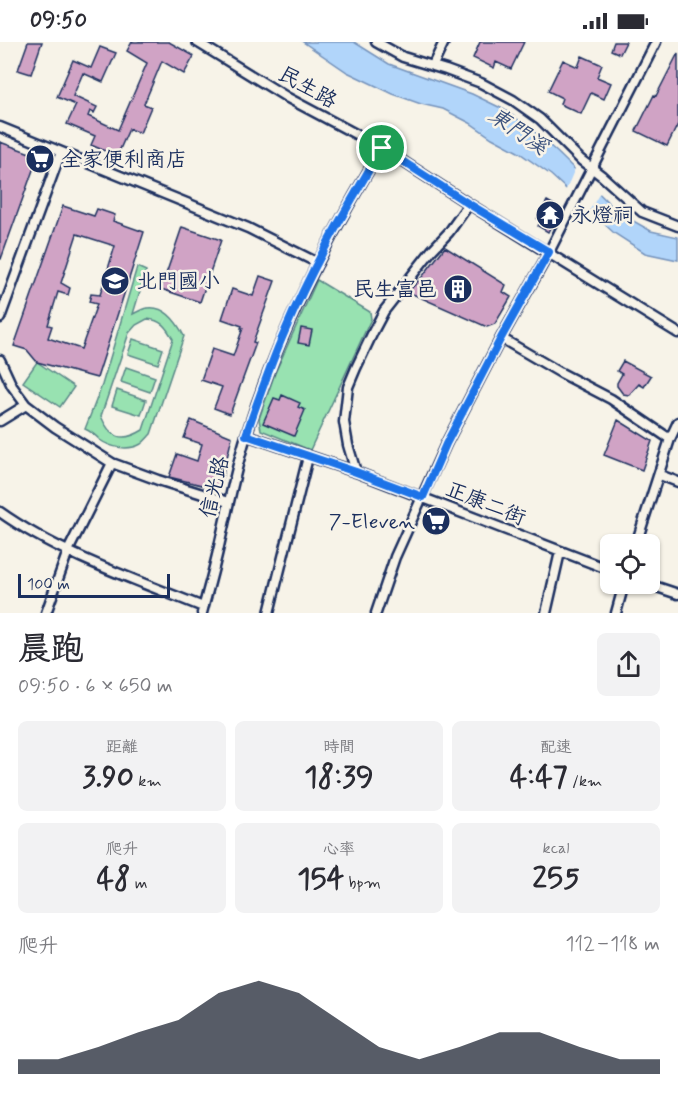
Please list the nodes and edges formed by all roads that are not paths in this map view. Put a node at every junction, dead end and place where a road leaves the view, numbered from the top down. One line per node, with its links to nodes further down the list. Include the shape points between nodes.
1 (197, 42): 7 (street, 民生路, via 288,98)
2 (376, 42): 5 (street, via 403,57)
3 (444, 42): 5 (street)
4 (656, 42): 9 (street)
5 (433, 64): 9 (street, via 513,100 540,119)
6 (0, 128): 8 (street)
7 (382, 148): 10 (street, 民生路); 13 (street, 信光路)
8 (61, 152): 13 (street, via 249,228); 14 (street)
9 (590, 173): 11 (street, via 642,212); 12 (street)
10 (469, 204): 12 (street, 民生路); 25 (street, via 384,311 356,368 348,387 344,422)
11 (678, 226)
12 (549, 252): 15 (street, 民生路); 16 (street)
13 (318, 262): 21 (street, 信光路, via 285,331)
14 (0, 318)
15 (678, 333)
16 (501, 338): 22 (street, via 611,399); 28 (street)
17 (0, 360): 18 (street)
18 (26, 405): 19 (street); 24 (street)
19 (0, 421)
20 (678, 422): 22 (street)
21 (246, 435): 23 (street, 正康二街); 29 (street, 信光路)
22 (670, 440): 26 (street)
23 (308, 457): 25 (street, 正康二街); 40 (street)
24 (112, 463): 29 (street); 32 (street)
25 (356, 472): 28 (street, 正康二街)
26 (660, 475): 27 (street); 31 (street)
27 (678, 482)
28 (423, 497): 33 (street, 正康二街); 41 (street)
29 (228, 502): 38 (street, 信光路)
30 (0, 512): 32 (street)
31 (639, 534)
32 (68, 551): 38 (street); 39 (street)
33 (560, 552): 34 (street, 正康二街); 42 (street)
34 (600, 566)
35 (660, 588): 37 (street)
36 (621, 594): 43 (street)
37 (678, 594)
38 (203, 610)
39 (46, 613)
40 (269, 613)
41 (376, 613)
42 (546, 613)
43 (616, 613)

